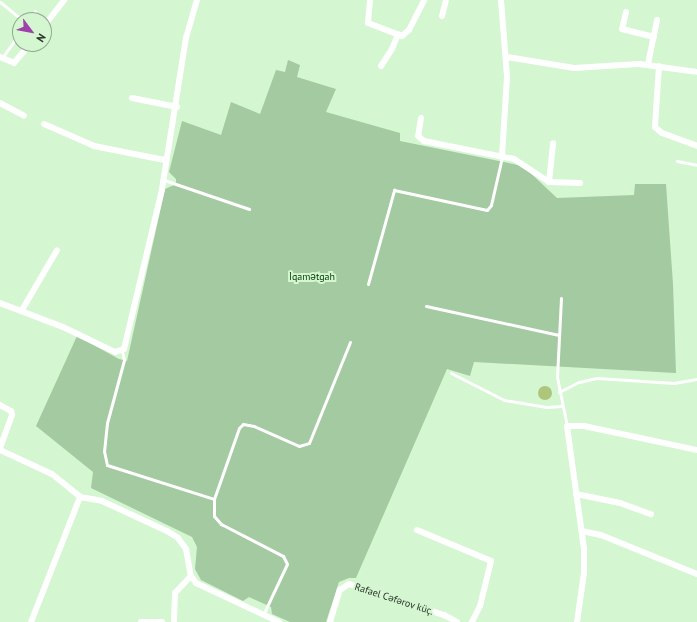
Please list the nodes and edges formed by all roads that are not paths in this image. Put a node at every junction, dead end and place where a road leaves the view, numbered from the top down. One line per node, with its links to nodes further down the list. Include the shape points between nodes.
1 (64, 0): 10 (street)
2 (197, 0): 25 (street, via 186,38)
3 (370, 0): 13 (street, via 368,23)
4 (424, 0): 13 (street, via 406,35)
5 (446, 0): 11 (street)
6 (501, 0): 17 (street)
7 (0, 2): 8 (lane)
8 (12, 12)
9 (626, 12): 14 (street, via 622,29)
10 (52, 16)
11 (442, 16)
12 (657, 20): 14 (street)
13 (398, 34): 20 (street, via 392,50)
14 (654, 37): 19 (street)
15 (12, 43): 18 (lane)
16 (23, 52): 18 (street, via 14,63)
17 (507, 57): 19 (street, via 574,68); 31 (street)
18 (1, 58)
19 (648, 64): 21 (street)
20 (381, 66)
21 (659, 66): 22 (street); 30 (street, via 655,127 662,133)
22 (697, 72)
23 (132, 98): 25 (street)
24 (0, 103): 26 (street)
25 (177, 107): 32 (street)
26 (24, 116)
27 (421, 118): 31 (street, via 417,132 420,138)
28 (44, 124): 32 (street, via 94,146)
29 (553, 143): 36 (street)
30 (697, 146)
31 (502, 157): 36 (street, via 518,161); 40 (lane, via 491,205 487,210 394,190)
32 (165, 160): 35 (street)
33 (677, 161): 34 (lane)
34 (697, 165)
35 (164, 180): 38 (lane); 47 (street, via 127,342)
36 (549, 182): 37 (street)
37 (580, 182)
38 (249, 209)
39 (58, 250): 44 (street)
40 (368, 284)
41 (561, 298): 45 (lane)
42 (0, 303): 44 (street)
43 (426, 306): 45 (lane)
44 (22, 310): 47 (street, via 115,352)
45 (559, 335): 50 (lane)
46 (350, 342): 58 (lane, via 309,443 299,446 254,426 243,424 239,428)
47 (122, 351): 58 (lane, via 124,360 107,423 104,451 107,465)
48 (451, 374): 52 (lane, via 504,400 546,407)
49 (697, 379): 50 (lane, via 674,383 597,378 579,382)
50 (559, 392): 52 (lane)
51 (0, 405): 54 (street, via 11,410 12,415)
52 (562, 406): 53 (lane)
53 (567, 426): 55 (street, via 584,426); 56 (street)
54 (0, 449): 57 (street, via 52,474)
55 (697, 450)
56 (576, 494): 59 (street, via 620,503); 61 (street)
57 (80, 497): 63 (street, via 102,501 173,534 188,554); 66 (street)
58 (214, 499): 64 (lane, via 214,516 221,524 286,560 287,564)
59 (652, 514)
60 (417, 530): 73 (street, via 491,561 480,606)
61 (582, 531): 62 (street, via 601,535); 74 (street, via 584,574)
62 (697, 574)
63 (191, 576): 64 (street, via 200,586); 65 (street, via 175,593)
64 (263, 615): 70 (street)
65 (174, 621): 69 (street)
66 (31, 622)
67 (141, 622): 68 (street)
68 (162, 622)
69 (166, 622)
70 (279, 622)
71 (330, 622): 72 (street, Rafael Cəfərov küç., via 340,590 349,584 436,612)
72 (457, 622)
73 (472, 622)
74 (577, 622)

